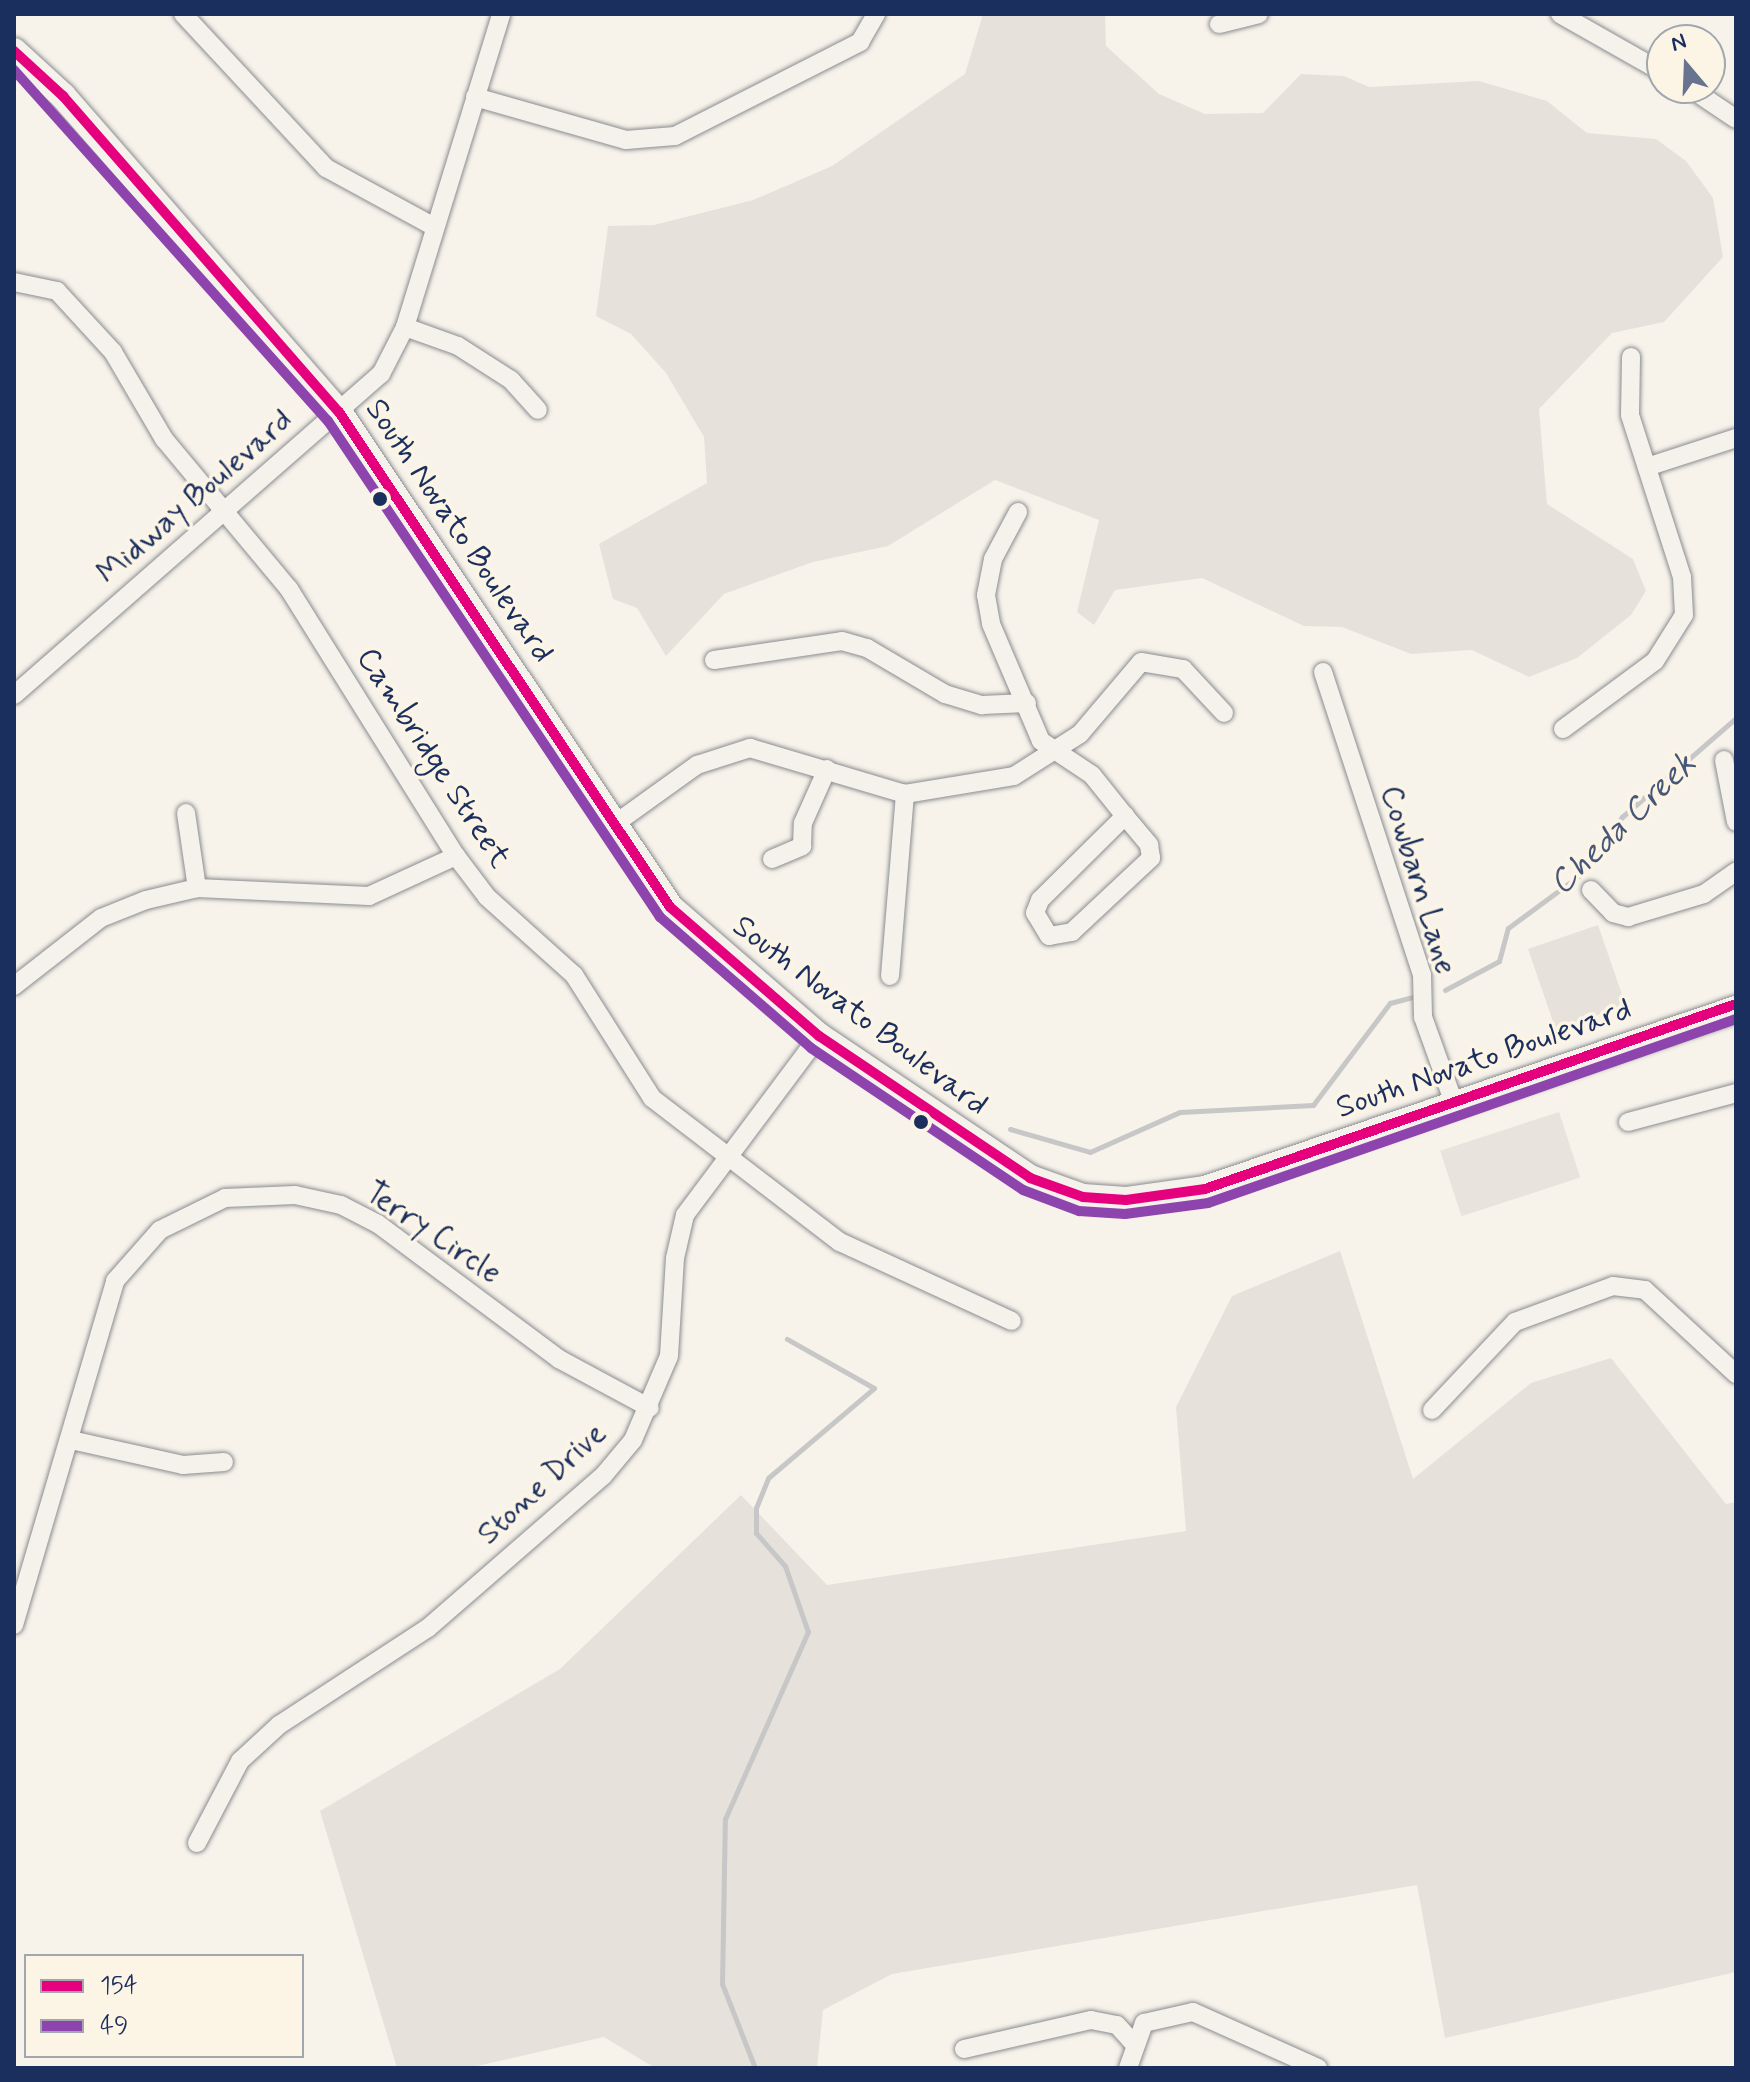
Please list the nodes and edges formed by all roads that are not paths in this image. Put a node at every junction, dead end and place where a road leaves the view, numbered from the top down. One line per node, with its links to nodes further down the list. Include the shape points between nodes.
1 (183, 14): 8 (street)
2 (212, 14): 8 (street)
3 (501, 14): 12 (street, Midway Boulevard)
4 (876, 14): 12 (street, via 860,42 675,136 626,140)
5 (1259, 14): 7 (street)
6 (1560, 14): 10 (street)
7 (1219, 24)
8 (197, 27): 14 (street, via 326,168)
9 (14, 51): 19 (main road, South Novato Boulevard, via 63,96)
10 (1646, 63)
11 (1736, 91): 13 (street)
12 (475, 97): 14 (street, Midway Boulevard)
13 (1731, 114)
14 (431, 225): 16 (street, Midway Boulevard)
15 (14, 282): 22 (street, Cambridge Street, via 44,285 77,309 113,352 164,439)
16 (405, 327): 18 (street, via 458,346 511,380); 19 (street, Midway Boulevard, via 381,374)
17 (1631, 357): 21 (street, via 1630,415)
18 (538, 410)
19 (339, 412): 22 (street, Midway Boulevard); 37 (main road, South Novato Boulevard)
20 (1736, 438): 21 (street)
21 (1647, 467): 29 (street, via 1682,577 1684,615 1655,661)
22 (225, 511): 26 (street, Midway Boulevard); 38 (street, Cambridge Street, via 289,589)
23 (1018, 512): 27 (street, via 993,559 986,595 991,624)
24 (714, 660): 27 (street, via 842,641 867,648 945,694 982,705)
25 (1323, 672): 48 (street, Cowbarn Lane, via 1422,975 1423,1017)
26 (14, 695)
27 (1027, 703): 30 (street)
28 (1224, 713): 30 (street, via 1183,669 1141,662 1080,734)
29 (1563, 729)
30 (1051, 751): 33 (street, via 1014,776); 35 (street, via 1092,775)
31 (1724, 760): 36 (street)
32 (827, 769): 33 (street); 37 (street, via 781,752 725,753); 39 (street, via 803,823 802,846)
33 (905, 794): 43 (street)
34 (186, 813): 41 (street)
35 (1125, 816): 35 (street, via 1149,845 1151,858 1072,932 1049,936 1035,913 1040,900)
36 (1736, 822)
37 (612, 826): 46 (main road, South Novato Boulevard, via 679,916)
38 (456, 856): 41 (street, via 369,896); 50 (street, Cambridge Street, via 487,897 574,975 652,1098)
39 (772, 859)
40 (1736, 872): 42 (street, via 1704,894 1628,917 1613,913)
41 (197, 888): 44 (street, via 101,918)
42 (1591, 890)
43 (890, 976)
44 (14, 986)
45 (1732, 1008): 48 (main road, South Novato Boulevard)
46 (819, 1036): 48 (main road, South Novato Boulevard, via 982,1150 1083,1197 1126,1200 1205,1189); 50 (street, Stone Drive)
47 (1736, 1093): 49 (street)
48 (1455, 1106)
49 (1628, 1122)
50 (727, 1157): 51 (street, Cambridge Street, via 840,1242); 53 (street, Stone Drive, via 685,1215 675,1258 669,1356)
51 (1012, 1321)
52 (1736, 1374): 54 (street, via 1645,1290 1613,1286 1515,1322)
53 (650, 1408): 55 (street, Terry Circle, via 559,1359 378,1224 341,1205 253,1194 189,1210 130,1258 105,1304); 58 (street, Stone Drive, via 603,1476 428,1628 279,1725 240,1761)
54 (1432, 1410)
55 (71, 1440): 56 (street, via 183,1465); 57 (street, Terry Circle)
56 (224, 1462)
57 (14, 1625)
58 (197, 1843)
59 (1133, 2043): 60 (street, via 1117,2025 1091,2020); 61 (street); 62 (street, via 1144,2023 1193,2012)
60 (964, 2049)
61 (1128, 2068)
62 (1318, 2068)

